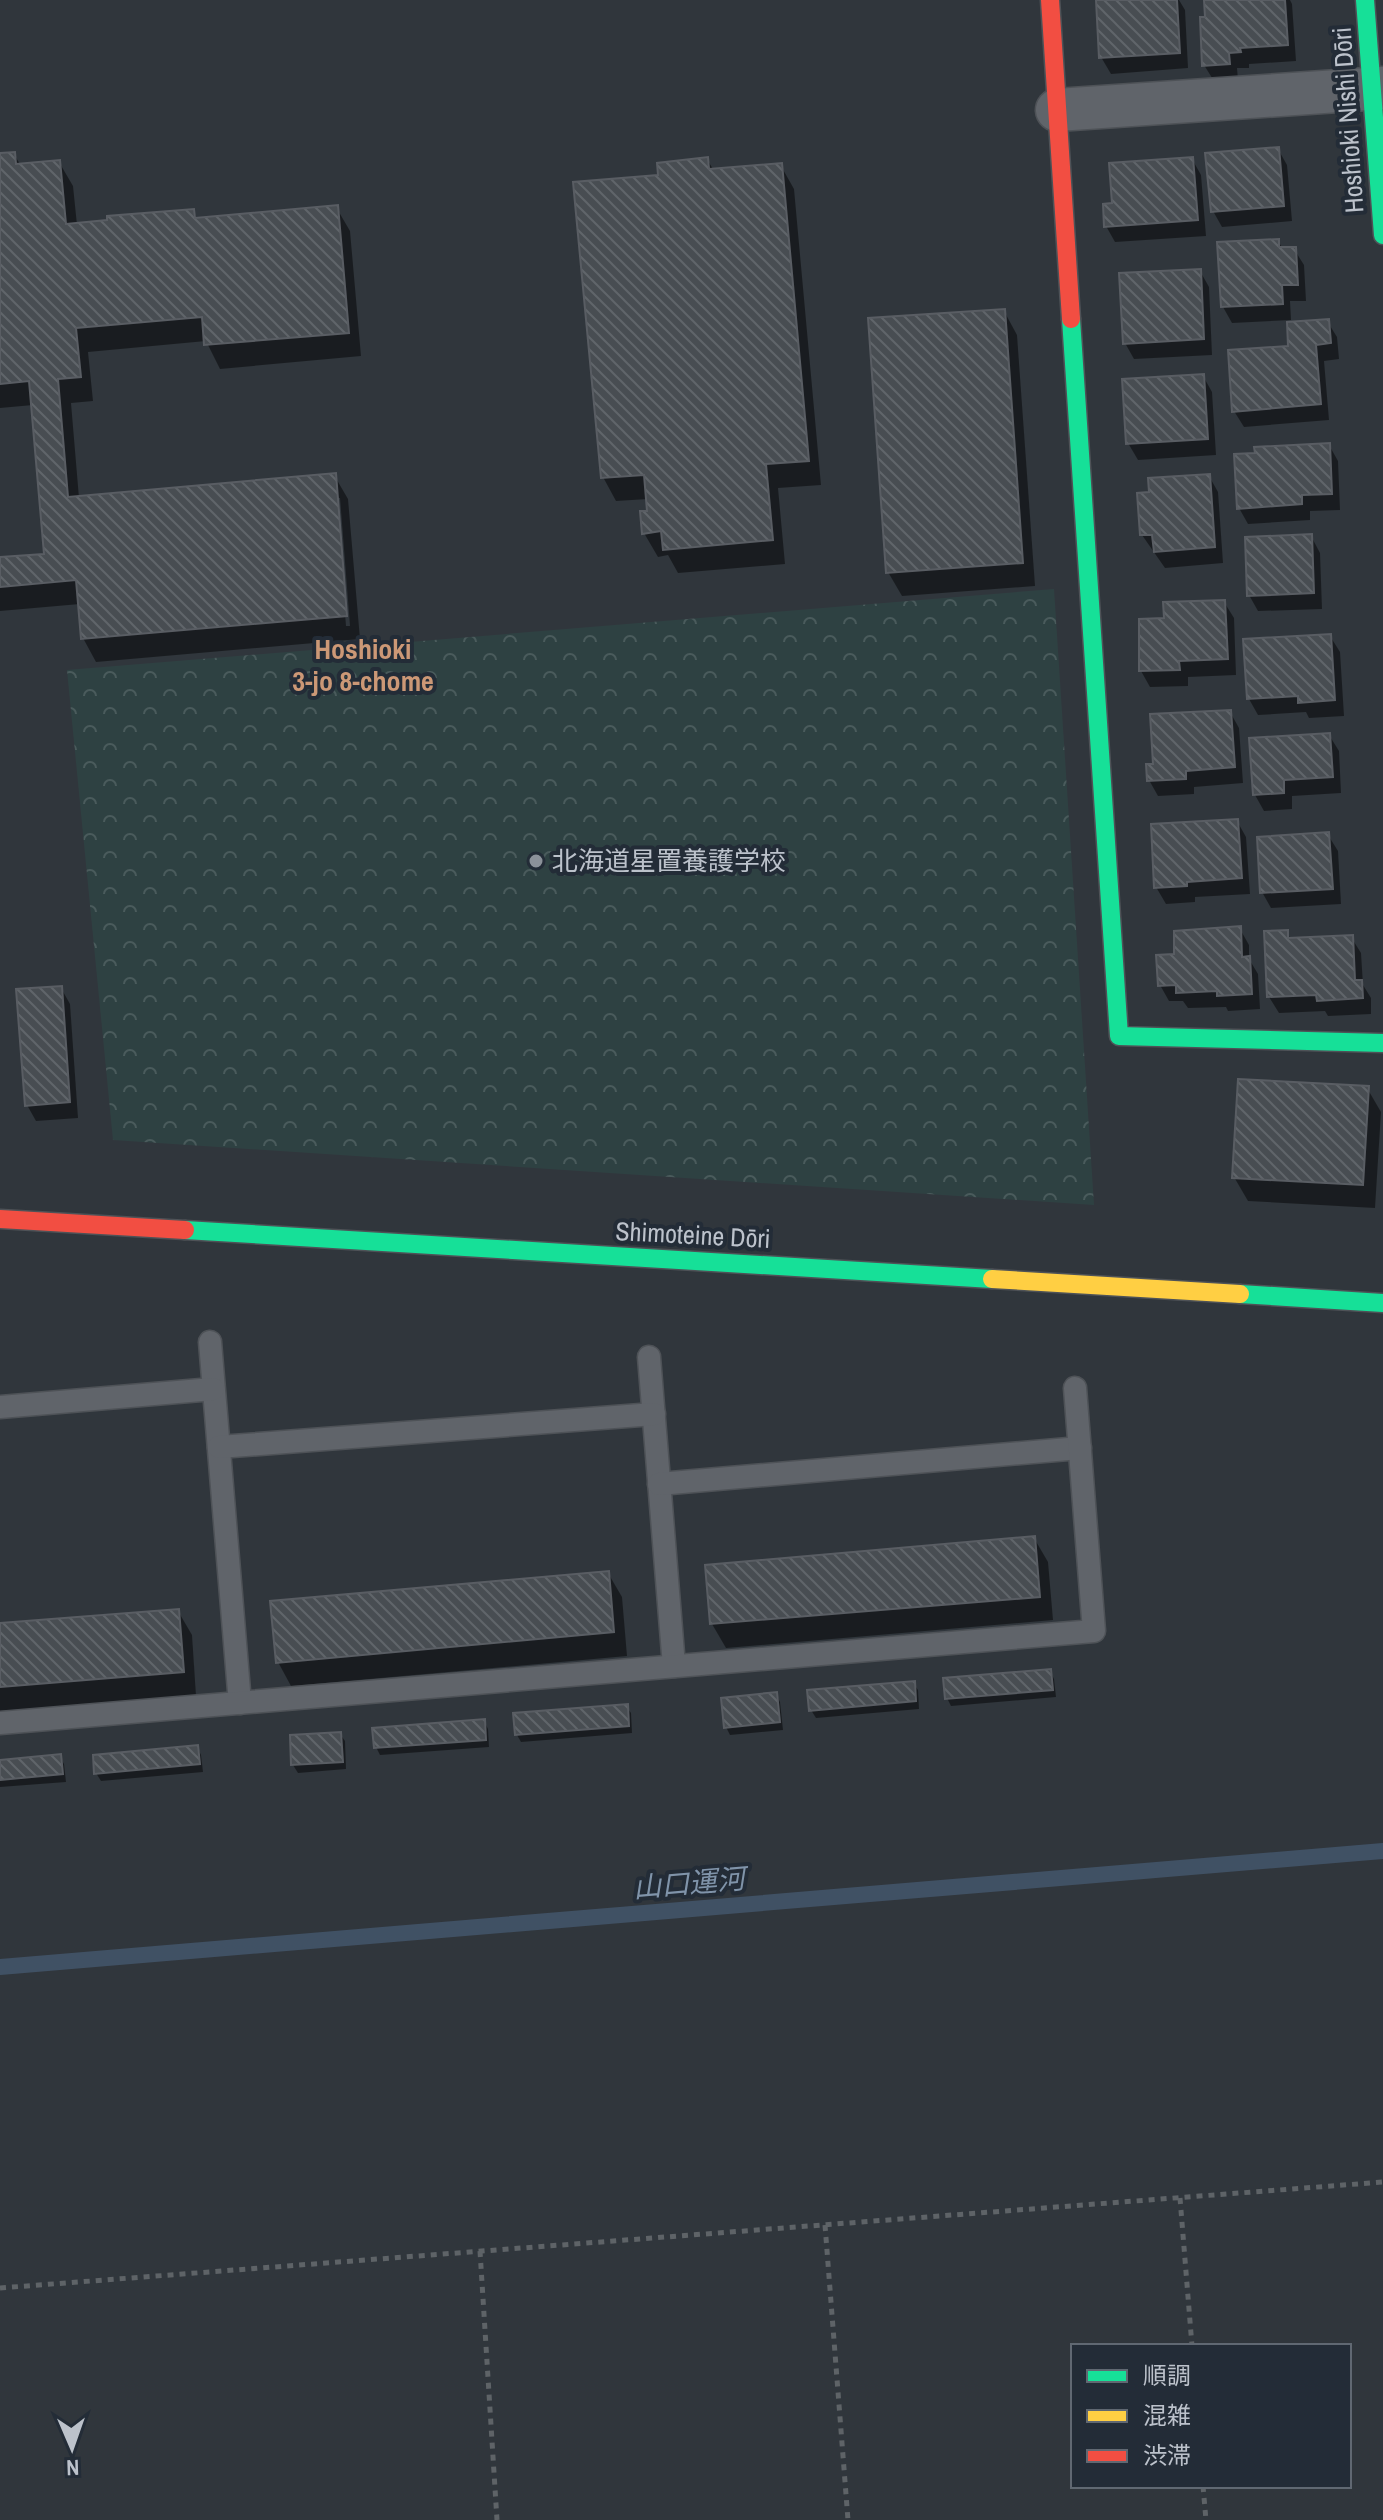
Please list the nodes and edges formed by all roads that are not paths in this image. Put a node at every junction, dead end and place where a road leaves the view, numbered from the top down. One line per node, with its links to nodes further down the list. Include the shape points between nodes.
1 (1050, 0): 4 (street)
2 (1365, 0): 3 (street, Hoshioki Nishi Dōri)
3 (1377, 88): 4 (street); 5 (street, Hoshioki Nishi Dōri)
4 (1057, 110): 6 (street, via 1119,1036)
5 (1383, 235)
6 (1383, 1043)
7 (0, 1219): 8 (street, Shimoteine Dōri)
8 (1383, 1303)
9 (210, 1342): 12 (lane)
10 (649, 1357): 14 (lane)
11 (1075, 1388): 16 (lane)
12 (213, 1389): 13 (lane); 15 (lane)
13 (0, 1407)
14 (654, 1414): 15 (lane); 17 (lane)
15 (219, 1447): 19 (lane)
16 (1080, 1448): 17 (lane); 18 (lane, via 1094,1631)
17 (659, 1484): 18 (lane)
18 (674, 1666): 19 (lane)
19 (240, 1703): 20 (lane)
20 (0, 1723)

